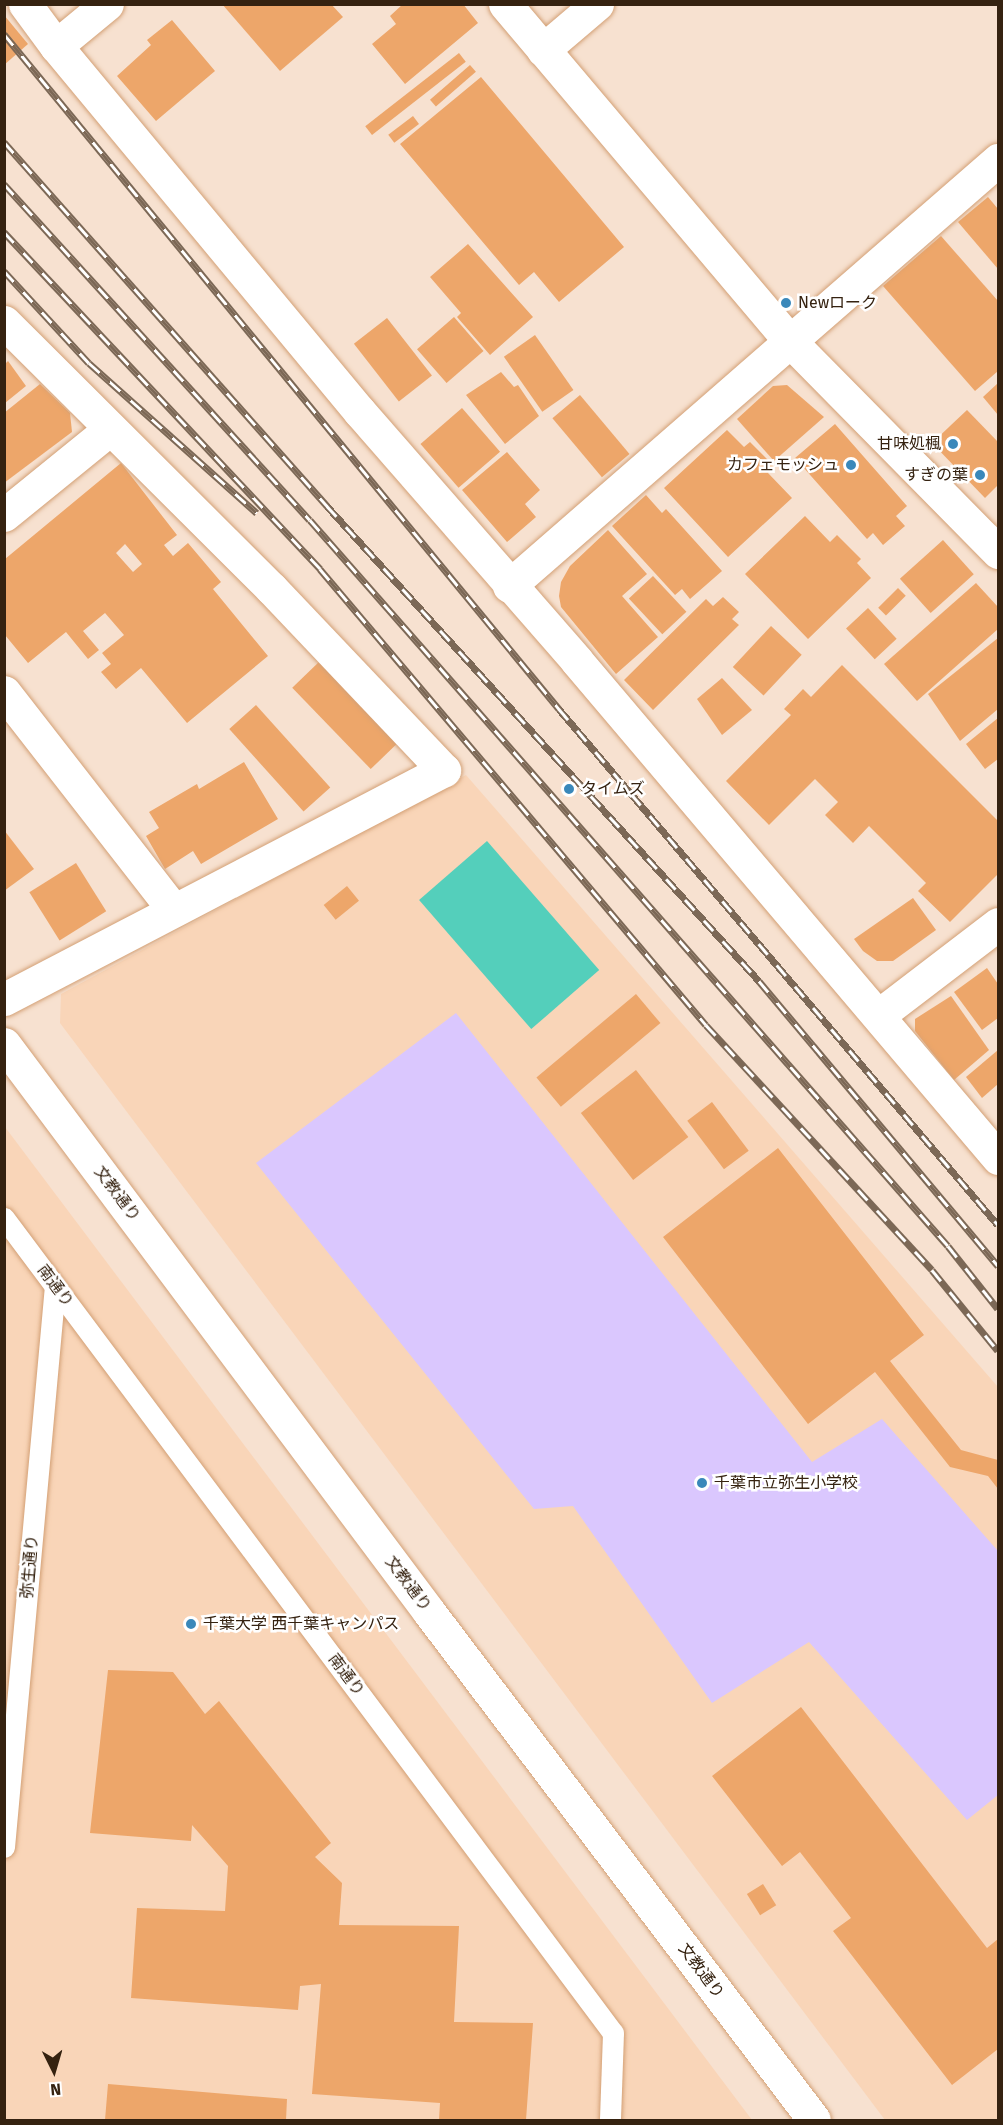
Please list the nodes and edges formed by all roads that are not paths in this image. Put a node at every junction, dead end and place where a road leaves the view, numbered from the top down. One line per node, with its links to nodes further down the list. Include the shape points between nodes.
1 (25, 4): 5 (street)
2 (107, 4): 5 (street)
3 (505, 4): 6 (street)
4 (597, 4): 6 (street)
5 (56, 46): 13 (street)
6 (543, 50): 9 (street)
7 (999, 160): 9 (street)
8 (4, 322): 10 (street)
9 (791, 342): 12 (street); 13 (street)
10 (110, 429): 11 (street); 15 (street, via 272,590 444,770)
11 (4, 515)
12 (997, 548)
13 (509, 586): 18 (street)
14 (4, 692): 15 (street)
15 (174, 910): 17 (street)
16 (999, 924): 18 (street)
17 (4, 999)
18 (879, 1015): 20 (street)
19 (4, 1044): 25 (street, 文教通り)
20 (999, 1158)
21 (4, 1218): 22 (lane, 南通り)
22 (55, 1286): 23 (lane, 弥生通り); 24 (lane, 南通り, via 613,2033)
23 (4, 1847)
24 (610, 2121)
25 (814, 2121)

